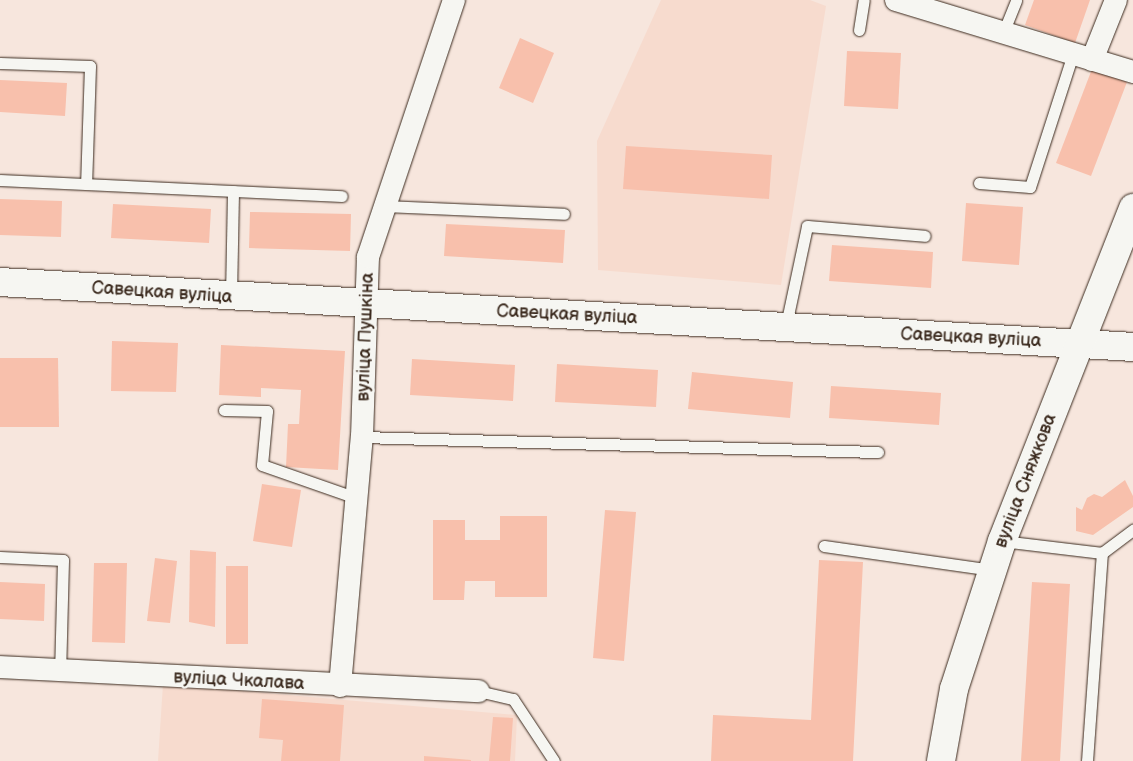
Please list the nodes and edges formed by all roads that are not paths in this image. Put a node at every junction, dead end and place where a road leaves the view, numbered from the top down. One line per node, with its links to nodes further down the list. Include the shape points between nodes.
1 (454, 0): 16 (street, вуліца Пушкіна)
2 (864, 0): 6 (lane)
3 (896, 0): 7 (street)
4 (1016, 0): 7 (lane)
5 (1116, 0): 8 (street)
6 (859, 30)
7 (1003, 33): 8 (street)
8 (1082, 57): 10 (street); 12 (lane, via 1030,187)
9 (0, 63): 13 (lane, via 90,66)
10 (1133, 72)
11 (0, 180): 13 (lane)
12 (979, 183)
13 (86, 184): 14 (lane)
14 (233, 191): 15 (lane); 21 (lane)
15 (342, 196)
16 (384, 206): 18 (lane); 22 (street, вуліца Пушкіна, via 368,257)
17 (1133, 208): 24 (street, вуліца Сняжкова)
18 (564, 214)
19 (926, 236): 23 (lane, via 807,226)
20 (0, 282): 21 (street, Савецкая вуліца)
21 (231, 297): 22 (street, Савецкая вуліца)
22 (369, 305): 23 (street, Савецкая вуліца); 27 (street, вуліца Пушкіна)
23 (786, 325): 24 (street, Савецкая вуліца)
24 (1078, 345): 25 (street, Савецкая вуліца); 31 (street, вуліца Сняжкова)
25 (1133, 347)
26 (224, 410): 29 (lane, via 267,411 262,465)
27 (362, 437): 28 (lane); 29 (street, вуліца Пушкіна)
28 (878, 452)
29 (356, 498): 38 (street, вуліца Пушкіна)
30 (1133, 530): 33 (lane)
31 (1002, 541): 33 (lane); 35 (street, вуліца Сняжкова)
32 (824, 546): 35 (lane)
33 (1102, 553): 42 (lane)
34 (0, 557): 37 (lane, via 63,560)
35 (992, 570): 41 (street, вуліца Сняжкова, via 954,689)
36 (0, 666): 37 (street, вуліца Чкалава)
37 (60, 671): 38 (street, вуліца Чкалава)
38 (340, 686): 39 (street, вуліца Чкалава)
39 (478, 691): 40 (lane, via 513,699)
40 (554, 761)
41 (942, 761)
42 (1088, 761)

